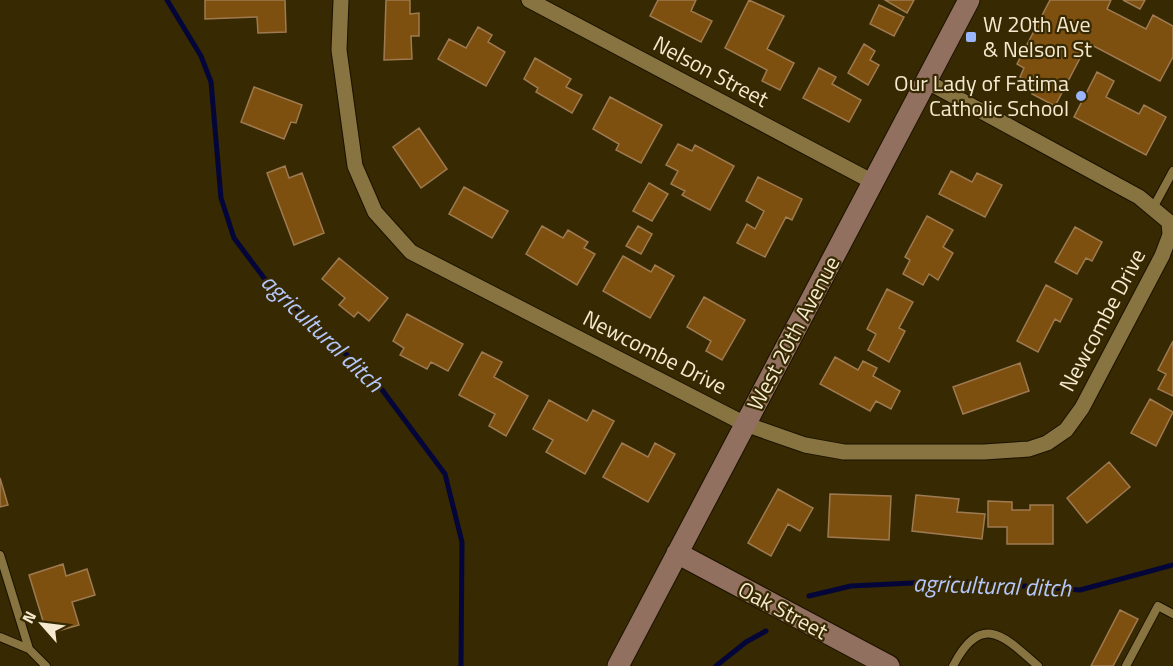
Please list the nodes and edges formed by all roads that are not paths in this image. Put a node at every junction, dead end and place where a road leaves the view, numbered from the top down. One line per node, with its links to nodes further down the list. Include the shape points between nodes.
1 (341, 0): 8 (street, Newcombe Drive, via 339,50 355,166 375,212 411,252)
2 (529, 0): 6 (street, Nelson Street)
3 (969, 0): 4 (street, West 20th Avenue)
4 (926, 81): 6 (street, West 20th Avenue); 7 (street)
5 (1173, 171): 7 (lane)
6 (873, 182): 8 (street, West 20th Avenue)
7 (1153, 208): 8 (street, Newcombe Drive, via 1169,222 1170,235 1162,256 1082,408 1066,430 1047,443 1029,449 984,452 844,452 805,445)
8 (745, 424): 9 (street, West 20th Avenue)
9 (677, 554): 15 (street, West 20th Avenue); 16 (street, Oak Street)
10 (0, 555): 13 (lane)
11 (1173, 614): 19 (lane, via 1158,606)
12 (0, 637): 13 (lane)
13 (29, 649): 14 (lane)
14 (46, 666)
15 (618, 666)
16 (888, 666)
17 (953, 666): 18 (lane, via 967,643 976,635 988,633 1006,639)
18 (1038, 666)
19 (1126, 666)

